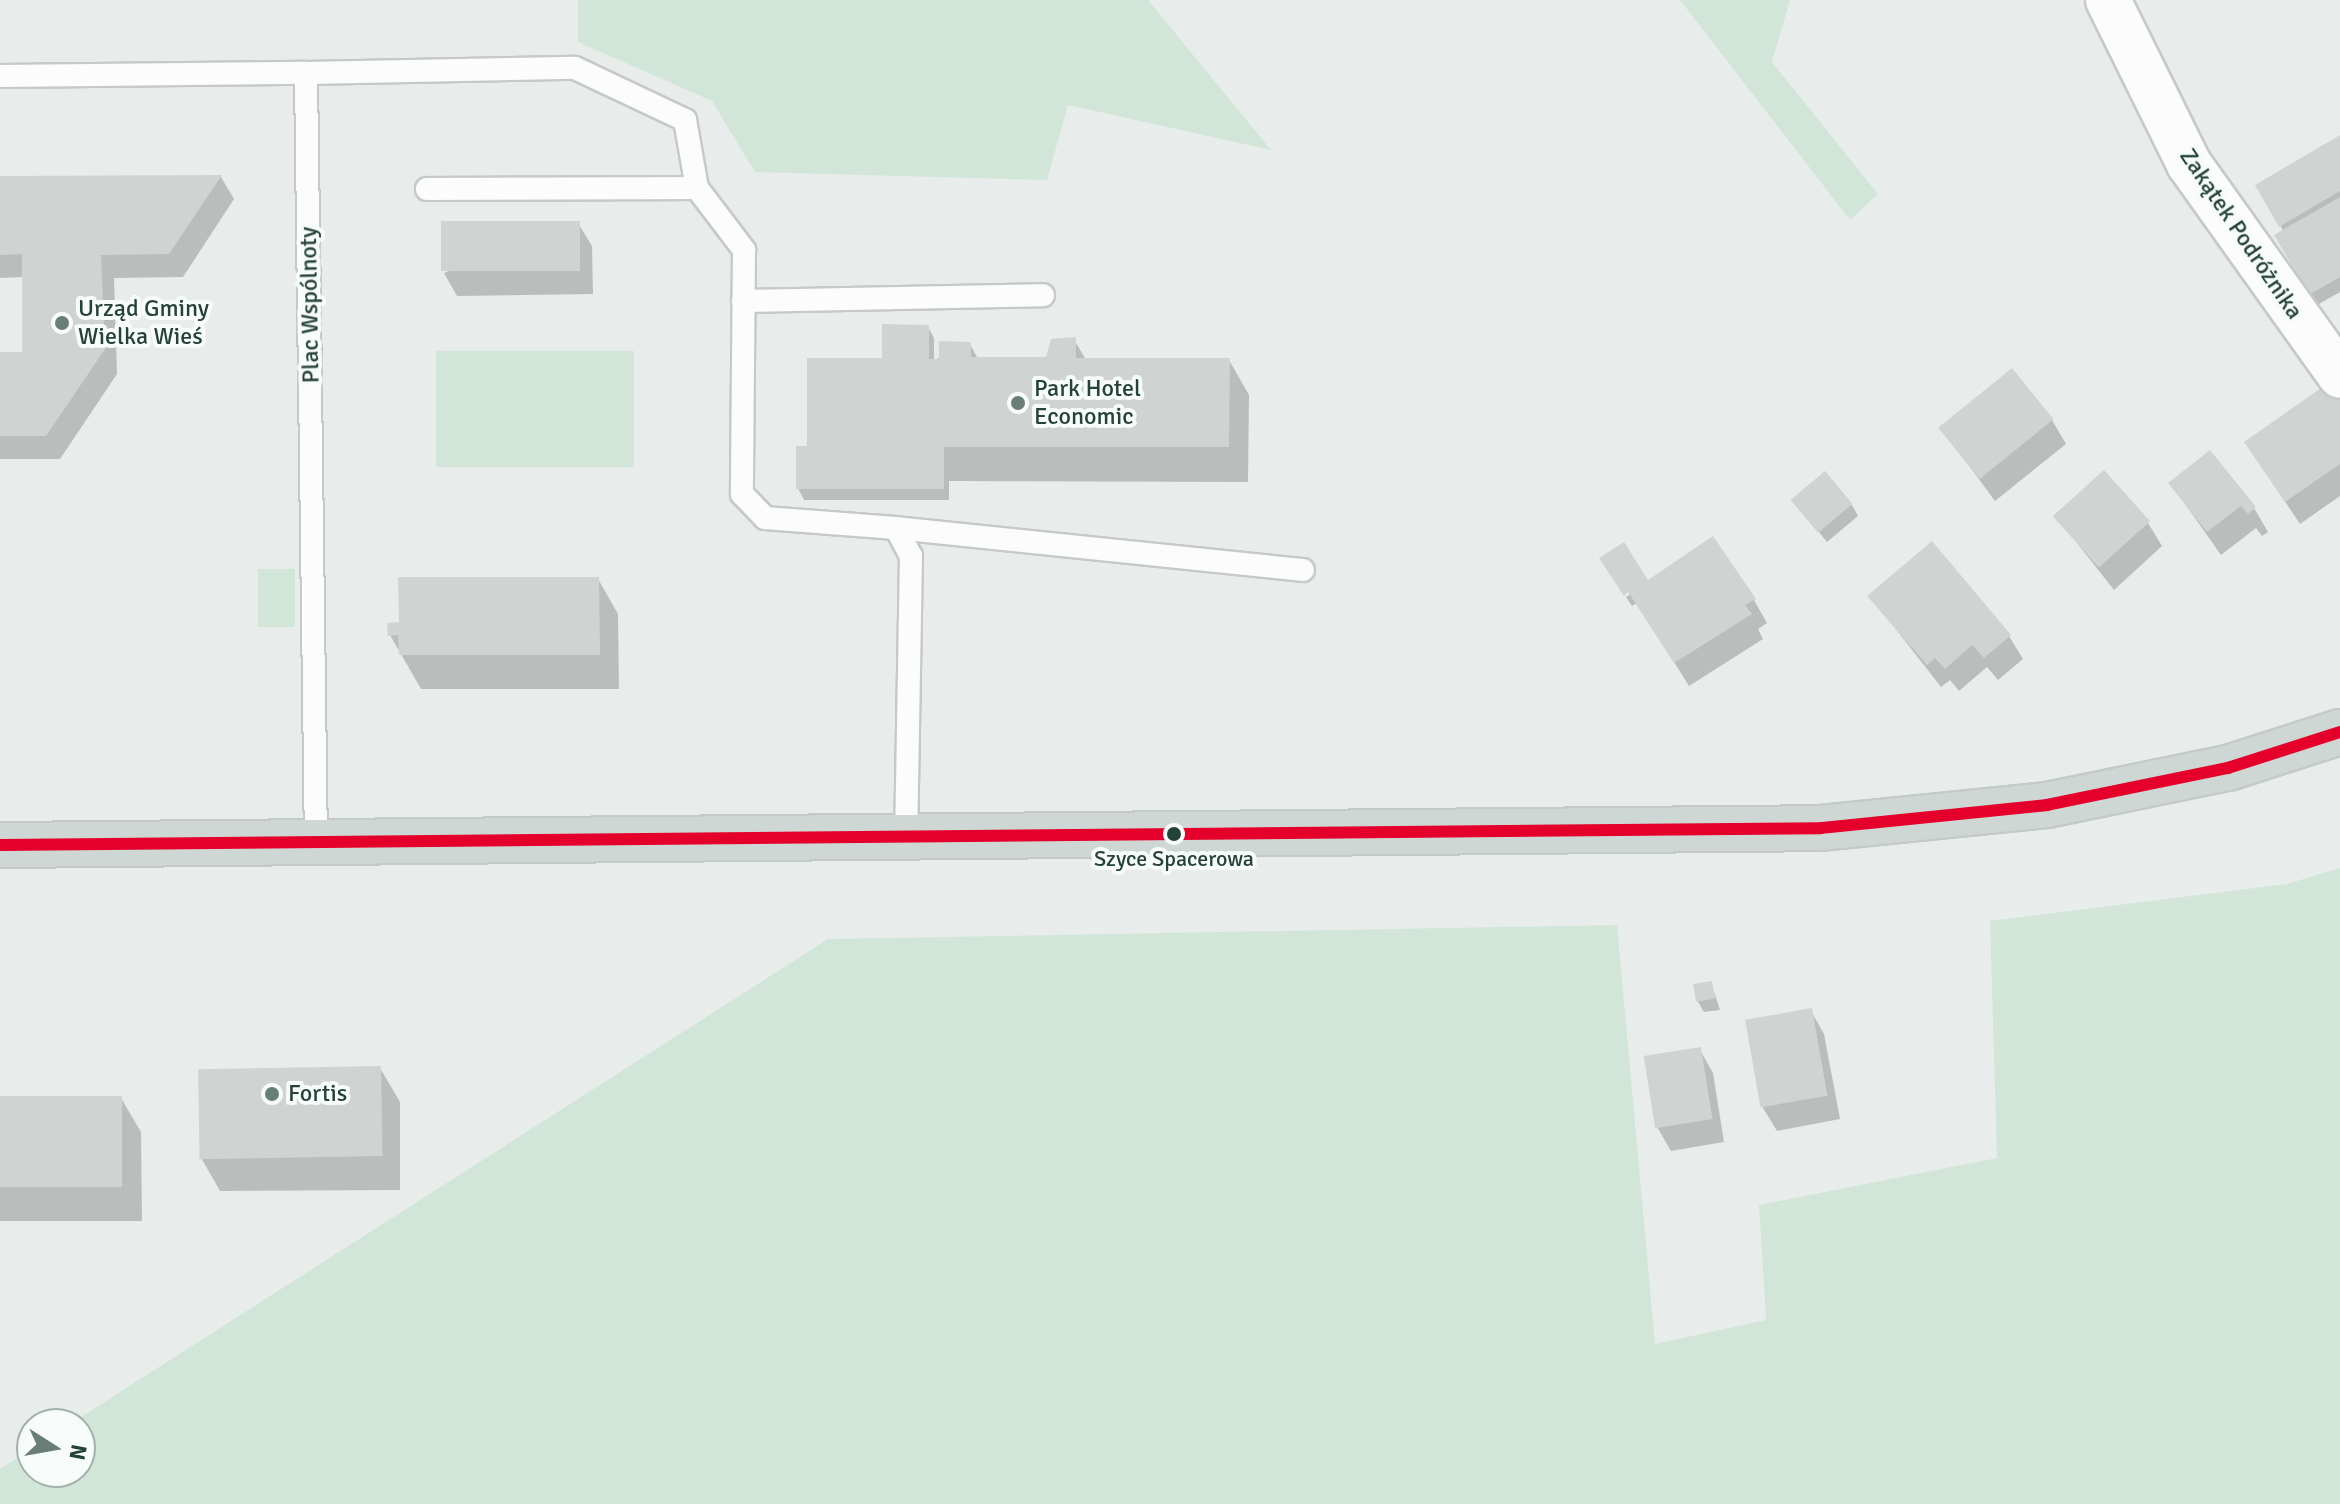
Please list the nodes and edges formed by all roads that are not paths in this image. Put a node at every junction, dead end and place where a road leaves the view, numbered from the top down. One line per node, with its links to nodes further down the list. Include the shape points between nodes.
1 (2108, 0): 8 (street, Zakątek Podróżnika, via 2189,164)
2 (306, 73): 3 (lane); 4 (lane, via 575,68 685,120); 13 (lane, Plac Wspólnoty)
3 (0, 76)
4 (697, 188): 5 (lane); 7 (lane, via 744,250)
5 (427, 189)
6 (1043, 295): 7 (lane)
7 (743, 301): 9 (lane, via 742,494 749,506 765,518)
8 (2340, 376)
9 (896, 528): 10 (lane); 12 (lane, via 911,556)
10 (1303, 570)
11 (2340, 732): 12 (main road, via 2228,768 2047,805 1821,828)
12 (906, 838): 13 (main road)
13 (316, 843): 14 (main road)
14 (0, 845)

